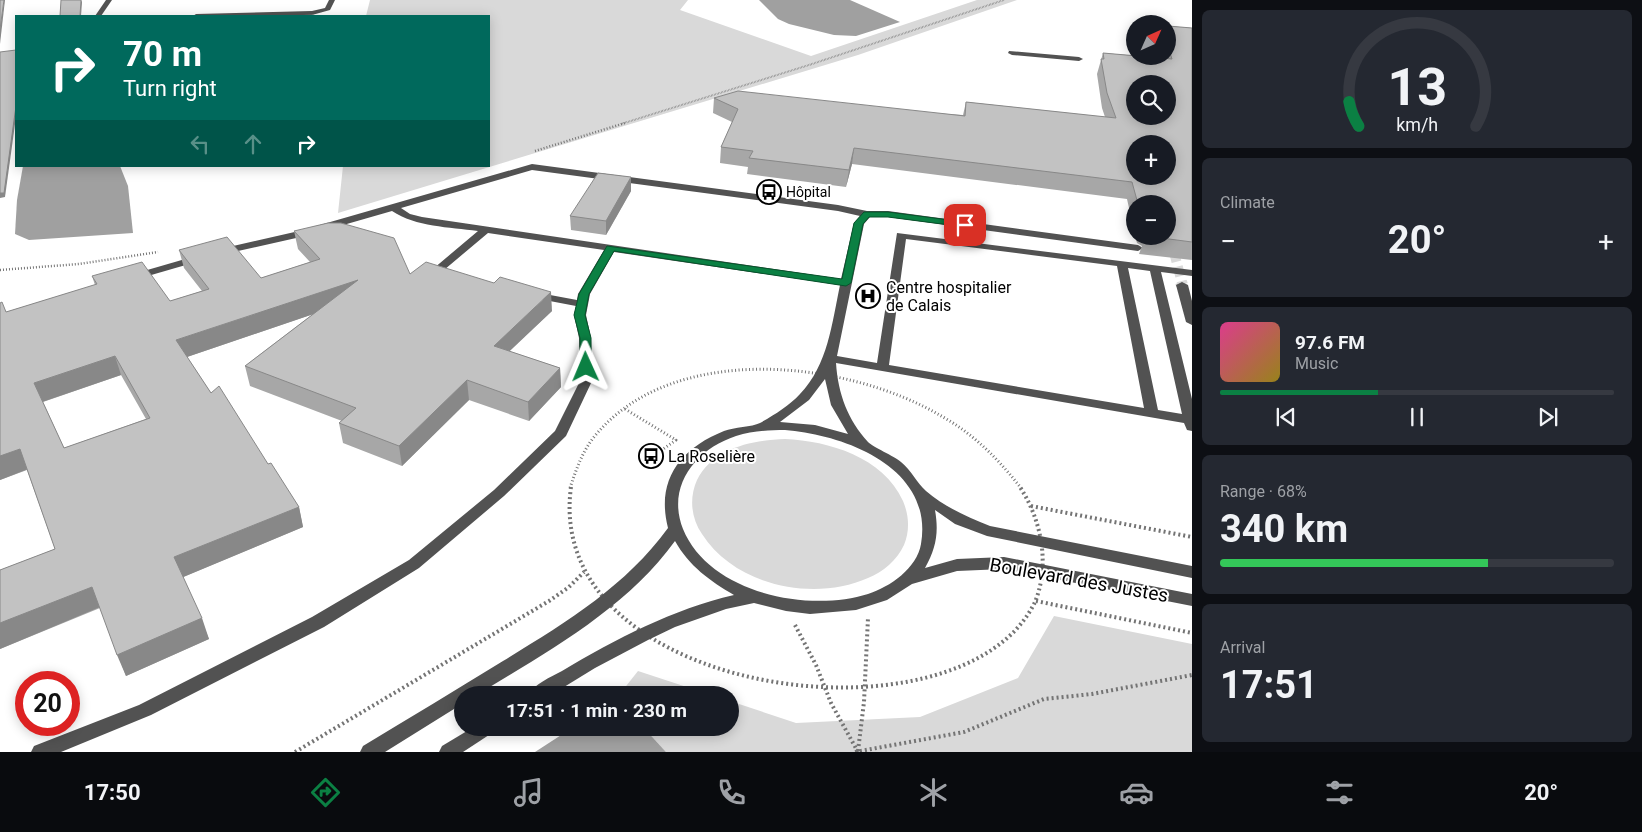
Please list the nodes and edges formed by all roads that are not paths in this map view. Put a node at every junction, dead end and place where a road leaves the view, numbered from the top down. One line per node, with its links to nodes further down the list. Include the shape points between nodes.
1 (109, 0): 3 (street)
2 (332, 0): 4 (street, via 328,9 316,12)
3 (99, 15)
4 (226, 15)
5 (1012, 53): 6 (street)
6 (1078, 59)
7 (394, 208): 8 (street, via 532,167); 9 (street, via 421,220); 16 (street, via 302,234 216,253)
8 (867, 214): 11 (street, via 888,214); 17 (street, via 859,223)
9 (487, 230): 10 (street); 15 (street, via 431,276)
10 (611, 248): 17 (street); 20 (street, via 584,294)
11 (1138, 248)
12 (1122, 265): 13 (street); 23 (street, via 901,235); 25 (street)
13 (1155, 268): 14 (street); 26 (street)
14 (1192, 273)
15 (450, 280)
16 (122, 281)
17 (846, 283): 22 (street)
18 (1182, 285): 21 (street)
19 (525, 294): 20 (street)
20 (582, 304): 37 (street, via 580,315 585,338 586,381 561,433 500,493 414,564 318,622 146,710)
21 (1192, 322)
22 (830, 358): 23 (street); 24 (street)
23 (882, 368): 25 (street)
24 (826, 374): 27 (street, via 801,402); 28 (street, via 839,412)
25 (1152, 413): 26 (street)
26 (1191, 422)
27 (761, 427): 28 (street, via 809,428 845,437); 30 (street, via 735,432 711,442 683,465 671,496)
28 (867, 447): 29 (street, via 898,467)
29 (920, 492): 31 (street, Boulevard des Justes, via 948,513 973,526); 32 (street, via 929,514 931,537 924,559)
30 (676, 529): 33 (street, via 701,564 720,579); 38 (street, via 647,567 605,604)
31 (1192, 572)
32 (909, 579): 33 (street, via 872,600 829,608 781,604); 34 (street, Boulevard des Justes, via 970,563 1004,564)
33 (756, 596): 35 (street, via 697,611 639,636 598,656)
34 (1192, 600)
35 (551, 686)
36 (473, 736): 39 (street)
37 (40, 752)
38 (370, 752)
39 (448, 752)

